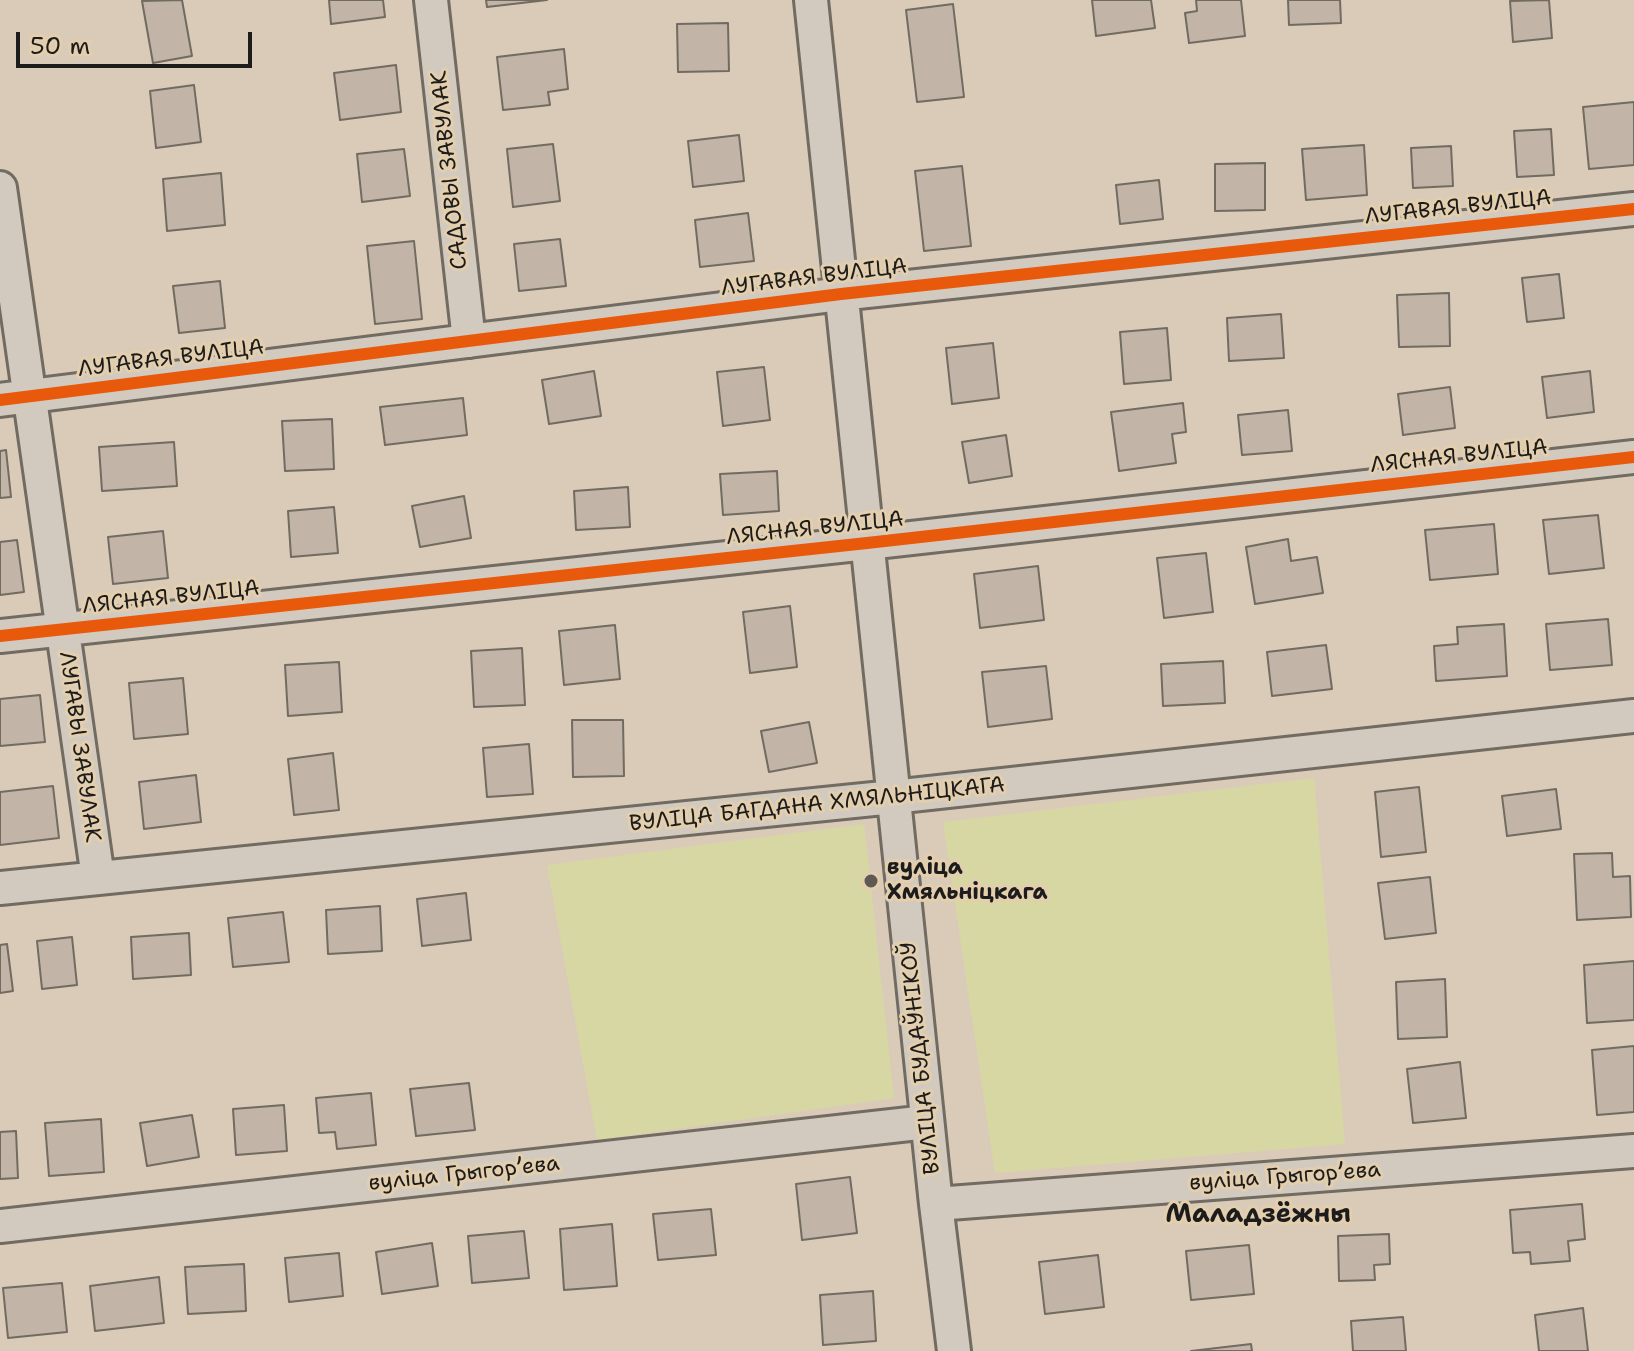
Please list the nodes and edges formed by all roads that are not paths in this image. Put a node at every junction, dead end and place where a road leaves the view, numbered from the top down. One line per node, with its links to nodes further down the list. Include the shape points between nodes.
1 (431, 0): 6 (street, САДОВЫ ЗАВУЛАК)
2 (811, 0): 5 (street, ВУЛІЦА БУДАЎНІКОЎ)
3 (0, 188): 7 (street, ЛУГАВЫ ЗАВУЛАК)
4 (1634, 209): 5 (street, ЛУГАВАЯ ВУЛІЦА)
5 (841, 294): 6 (street, ЛУГАВАЯ ВУЛІЦА); 9 (street, ВУЛІЦА БУДАЎНІКОЎ)
6 (469, 341): 7 (street, ЛУГАВАЯ ВУЛІЦА)
7 (15, 399): 10 (street, ЛУГАВЫ ЗАВУЛАК)
8 (1634, 457): 9 (street, ЛЯСНАЯ ВУЛІЦА)
9 (867, 543): 10 (street, ЛЯСНАЯ ВУЛІЦА); 13 (street, ВУЛІЦА БУДАЎНІКОЎ)
10 (62, 629): 11 (street, ЛЯСНАЯ ВУЛІЦА); 14 (street, ЛУГАВЫ ЗАВУЛАК)
11 (0, 636)
12 (1634, 716): 13 (street, ВУЛІЦА БАГДАНА ХМЯЛЬНІЦКАГА)
13 (893, 797): 14 (street, ВУЛІЦА БАГДАНА ХМЯЛЬНІЦКАГА); 16 (street, ВУЛІЦА БУДАЎНІКОЎ)
14 (98, 878): 15 (street, ВУЛІЦА БАГДАНА ХМЯЛЬНІЦКАГА)
15 (0, 888)
16 (927, 1122): 18 (street, ВУЛІЦА БУДАЎНІКОЎ); 19 (street, вуліца Грыгорʼева)
17 (1634, 1151): 18 (street, вуліца Грыгорʼева)
18 (936, 1204): 20 (street, ВУЛІЦА БУДАЎНІКОЎ)
19 (0, 1226)
20 (954, 1351)

